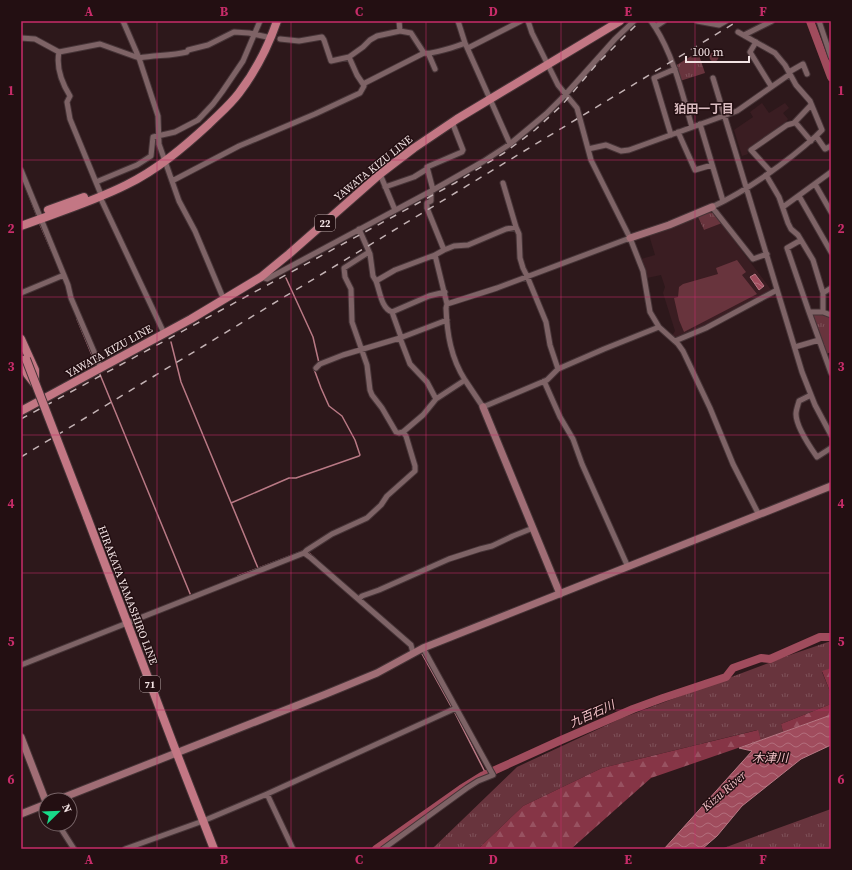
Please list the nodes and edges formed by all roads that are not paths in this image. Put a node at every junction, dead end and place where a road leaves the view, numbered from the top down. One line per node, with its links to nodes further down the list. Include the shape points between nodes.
1 (123, 21): 31 (street)
2 (260, 21): 20 (street)
3 (277, 21): 56 (main road, via 260,61 239,94 196,136)
4 (399, 21): 18 (street)
5 (458, 21): 26 (street)
6 (521, 21): 26 (street, via 492,37)
7 (528, 21): 32 (street)
8 (620, 21): 32 (main road, YAWATA KIZU LINE / 22)
9 (634, 21): 40 (street)
10 (651, 21): 17 (street)
11 (664, 21): 17 (street)
12 (697, 21): 16 (street)
13 (726, 21): 16 (street, via 719,25)
14 (772, 21): 22 (street)
15 (818, 21): 30 (street)
16 (710, 22)
17 (655, 27): 34 (street, via 663,39)
18 (400, 31): 28 (street, via 411,33); 29 (street, via 377,36)
19 (738, 32): 22 (street)
20 (254, 34): 21 (street); 31 (street, via 234,32 187,52); 49 (street, via 242,61 222,92 198,120 175,132)
21 (267, 36)
22 (745, 36): 25 (street)
23 (21, 38): 27 (street, via 35,39)
24 (280, 39): 29 (street, via 299,41 322,37 331,61)
25 (756, 42): 35 (street, via 775,53); 39 (street, via 750,52)
26 (466, 45): 28 (street); 41 (street)
27 (59, 52): 31 (street, via 100,44); 65 (street, via 62,82 70,96 67,102 70,119)
28 (426, 54): 33 (street); 38 (street)
29 (349, 57): 38 (street, via 356,75)
30 (831, 57)
31 (139, 58): 49 (street, via 158,116)
32 (548, 64): 40 (street); 41 (main road, YAWATA KIZU LINE / 22)
33 (435, 69)
34 (675, 69): 47 (street); 50 (street, via 654,78)
35 (789, 73): 36 (street, via 803,64); 39 (street); 42 (street)
36 (807, 74)
37 (713, 78): 43 (street)
38 (363, 84): 64 (street, via 360,93 239,146)
39 (771, 86): 43 (street, via 737,111)
40 (565, 95): 53 (street); 55 (street, via 577,108)
41 (490, 99): 44 (main road, YAWATA KIZU LINE / 22); 53 (street)
42 (811, 105): 45 (street); 51 (street, via 822,130)
43 (724, 115): 46 (street); 69 (street)
44 (452, 122): 58 (street, via 462,152); 62 (main road, YAWATA KIZU LINE / 22)
45 (795, 122): 52 (street); 60 (street, via 786,125 751,150)
46 (700, 124): 47 (street); 57 (street)
47 (692, 127): 48 (street)
48 (678, 132): 50 (street); 57 (street, via 695,170)
49 (158, 134): 56 (street); 65 (street, via 153,137 152,156)
50 (671, 135): 55 (street, via 629,150 621,151 606,145)
51 (816, 136): 52 (street); 54 (street, via 825,149)
52 (811, 141): 60 (street)
53 (510, 144): 70 (street)
54 (831, 146)
55 (588, 149): 83 (street)
56 (164, 159): 64 (street); 71 (main road)
57 (712, 165): 73 (street)
58 (427, 169): 68 (street); 70 (street)
59 (21, 170): 78 (street)
60 (771, 172): 63 (street)
61 (831, 172): 67 (street)
62 (380, 174): 68 (street); 92 (main road, YAWATA KIZU LINE / 22)
63 (766, 175): 69 (street); 75 (street)
64 (172, 181): 99 (street)
65 (96, 182): 71 (street)
66 (503, 183): 81 (street)
67 (815, 184): 72 (street); 77 (street)
68 (385, 187): 76 (street)
69 (746, 187): 73 (street); 88 (street)
70 (432, 191): 76 (street); 85 (street, via 427,208)
71 (100, 194): 78 (main road); 107 (street)
72 (799, 196): 75 (street); 87 (street)
73 (723, 201): 74 (street)
74 (712, 207): 83 (street, via 669,226); 88 (street, via 753,259)
75 (783, 207): 84 (street, via 789,226)
76 (395, 210): 82 (street)
77 (831, 212)
78 (40, 216): 79 (main road); 80 (main road); 90 (street)
79 (21, 220)
80 (21, 226)
81 (516, 227): 85 (street, via 506,228 468,245); 91 (street, via 520,241 520,258)
82 (359, 229): 86 (street); 92 (street, via 267,279)
83 (630, 238): 91 (street); 106 (street, via 643,270 650,312)
84 (801, 240): 97 (street, via 813,260); 102 (street, via 787,248)
85 (444, 250): 89 (street)
86 (369, 252): 93 (street); 114 (street, via 344,268 352,292 352,322)
87 (831, 252)
88 (767, 254): 95 (street)
89 (434, 255): 93 (street); 96 (street)
90 (64, 275): 98 (street); 116 (street)
91 (527, 276): 100 (street); 118 (street, via 546,322)
92 (261, 277): 99 (main road, YAWATA KIZU LINE / 22)
93 (376, 281): 101 (street, via 384,306)
94 (831, 288): 97 (street)
95 (778, 290): 111 (street, via 706,328); 112 (street)
96 (444, 292): 100 (street); 101 (street)
97 (823, 293): 103 (street)
98 (21, 294)
99 (224, 300): 107 (main road, YAWATA KIZU LINE / 22)
100 (447, 304): 105 (street)
101 (392, 312): 108 (street)
102 (809, 312): 103 (street); 110 (street)
103 (823, 312): 104 (street)
104 (831, 315)
105 (446, 320): 108 (street); 120 (street, via 451,349)
106 (659, 327): 111 (street); 118 (street)
107 (164, 334): 116 (main road, YAWATA KIZU LINE / 22)
108 (401, 337): 114 (street); 124 (street, via 410,364 427,382)
109 (21, 339): 122 (main road, 71, via 35,370)
110 (819, 340): 112 (street); 119 (street)
111 (675, 341): 133 (street, via 685,355 733,464)
112 (795, 347): 123 (street)
113 (21, 348): 115 (main road, HIRAKATA YAMASHIRO LINE / 71)
114 (362, 349): 117 (street, via 320,364); 129 (street, via 372,395 396,432)
115 (24, 359): 122 (main road, 71, via 27,374); 139 (main road, HIRAKATA YAMASHIRO LINE / 71, bridge)
116 (101, 368): 125 (main road, YAWATA KIZU LINE / 22)
117 (316, 368)
118 (558, 369): 121 (street)
119 (831, 373)
120 (465, 380): 124 (street); 126 (street)
121 (544, 381): 126 (street); 136 (street, via 573,439)
122 (35, 384): 125 (main road, 71)
123 (811, 396): 128 (street); 131 (street, via 799,401 796,414 800,426 809,447 817,457)
124 (436, 399): 129 (street, via 423,415)
125 (41, 400): 127 (main road, YAWATA KIZU LINE / 22)
126 (483, 407): 134 (street)
127 (21, 411)
128 (829, 428): 130 (street)
129 (403, 432): 135 (street, via 415,471 367,518 332,534)
130 (831, 435)
131 (831, 448)
132 (831, 486): 133 (street)
133 (759, 515): 136 (street)
134 (533, 528): 137 (street); 138 (street, via 492,546 449,559 362,596)
135 (304, 553): 138 (street); 139 (street)
136 (628, 567): 137 (street)
137 (560, 594): 140 (street)
138 (359, 600): 141 (street, via 411,645)
139 (127, 623): 142 (street); 145 (main road, HIRAKATA YAMASHIRO LINE / 71)
140 (423, 648): 141 (street); 143 (street)
141 (414, 653): 145 (street, via 376,673)
142 (21, 665)
143 (454, 709): 148 (street); 157 (street, via 493,775 467,788)
144 (21, 737): 146 (street)
145 (176, 754): 147 (street); 151 (main road, HIRAKATA YAMASHIRO LINE / 71)
146 (42, 792)
147 (78, 792)
148 (267, 794): 151 (street); 156 (street)
149 (38, 807): 150 (street)
150 (21, 814)
151 (203, 821): 154 (street); 155 (main road, HIRAKATA YAMASHIRO LINE / 71)
152 (63, 832): 153 (street)
153 (73, 849)
154 (125, 849)
155 (214, 849)
156 (293, 849)
157 (383, 849)

